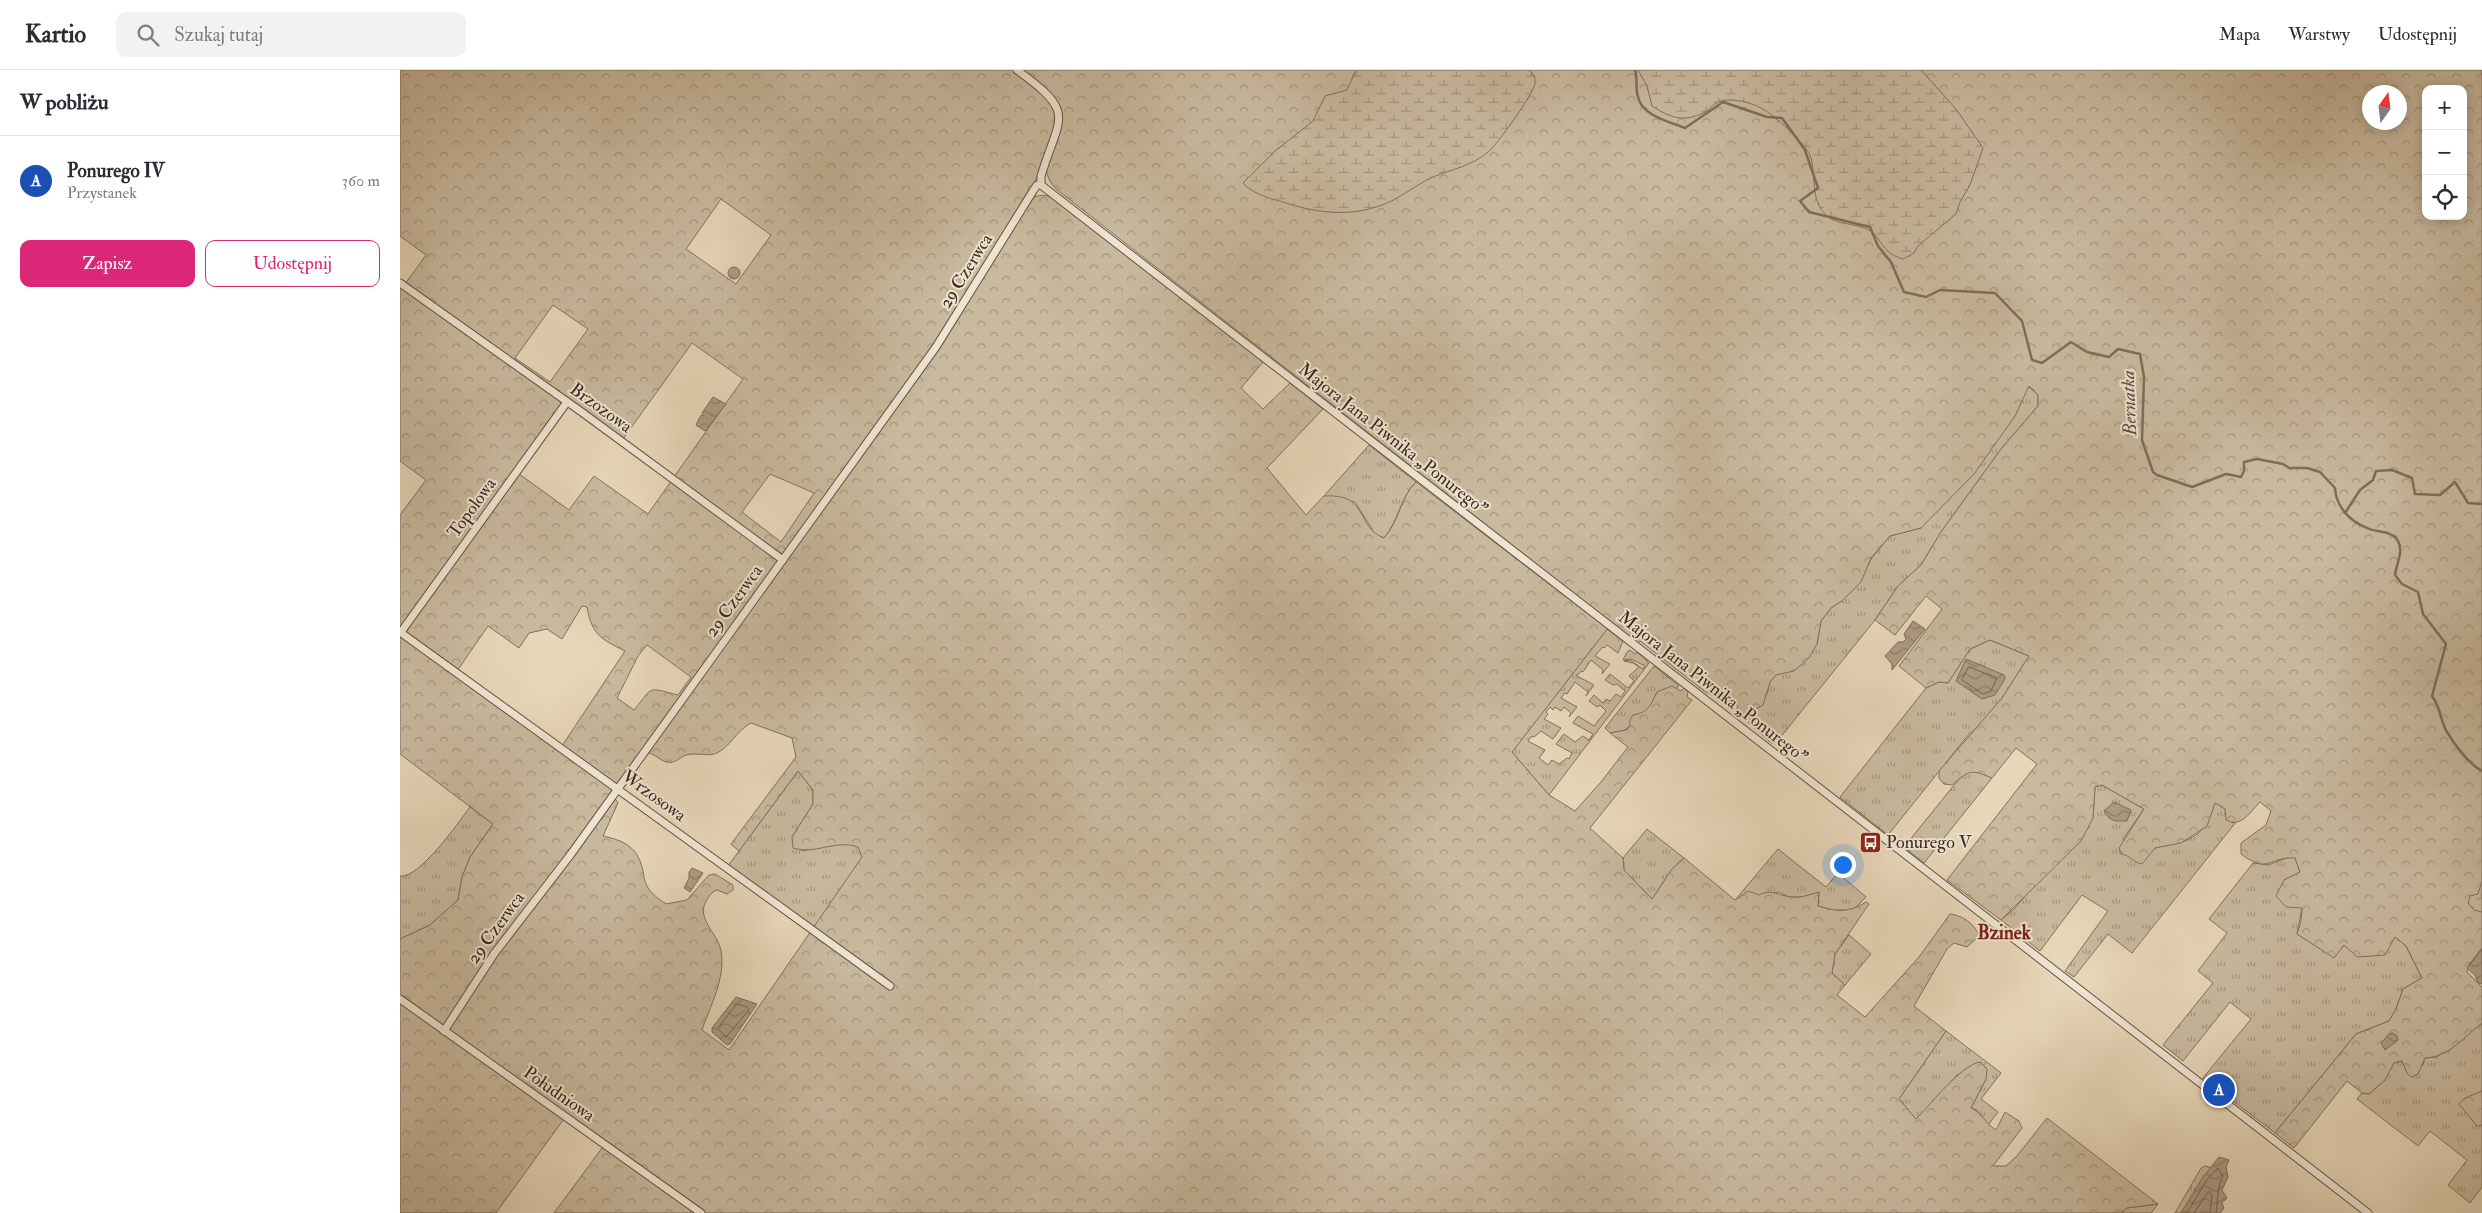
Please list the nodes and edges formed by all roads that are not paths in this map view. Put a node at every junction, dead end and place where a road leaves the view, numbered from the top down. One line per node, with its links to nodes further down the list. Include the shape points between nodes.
1 (1017, 70): 2 (street, via 1047,93 1059,108 1057,129)
2 (1040, 184): 5 (street, 29 Czerwca, via 936,347); 12 (street, Majora Jana Piwnika „Ponurego”)
3 (400, 283): 4 (street, Brzozowa)
4 (567, 402): 5 (street, Brzozowa); 6 (street, Topolowa)
5 (783, 560): 7 (street, 29 Czerwca)
6 (401, 632): 7 (street, Wrzosowa)
7 (617, 788): 8 (street, Wrzosowa); 10 (street, 29 Czerwca, via 494,954)
8 (890, 986)
9 (400, 999): 10 (street, Południowa)
10 (444, 1032): 11 (street, Południowa)
11 (701, 1213)
12 (2368, 1213)

